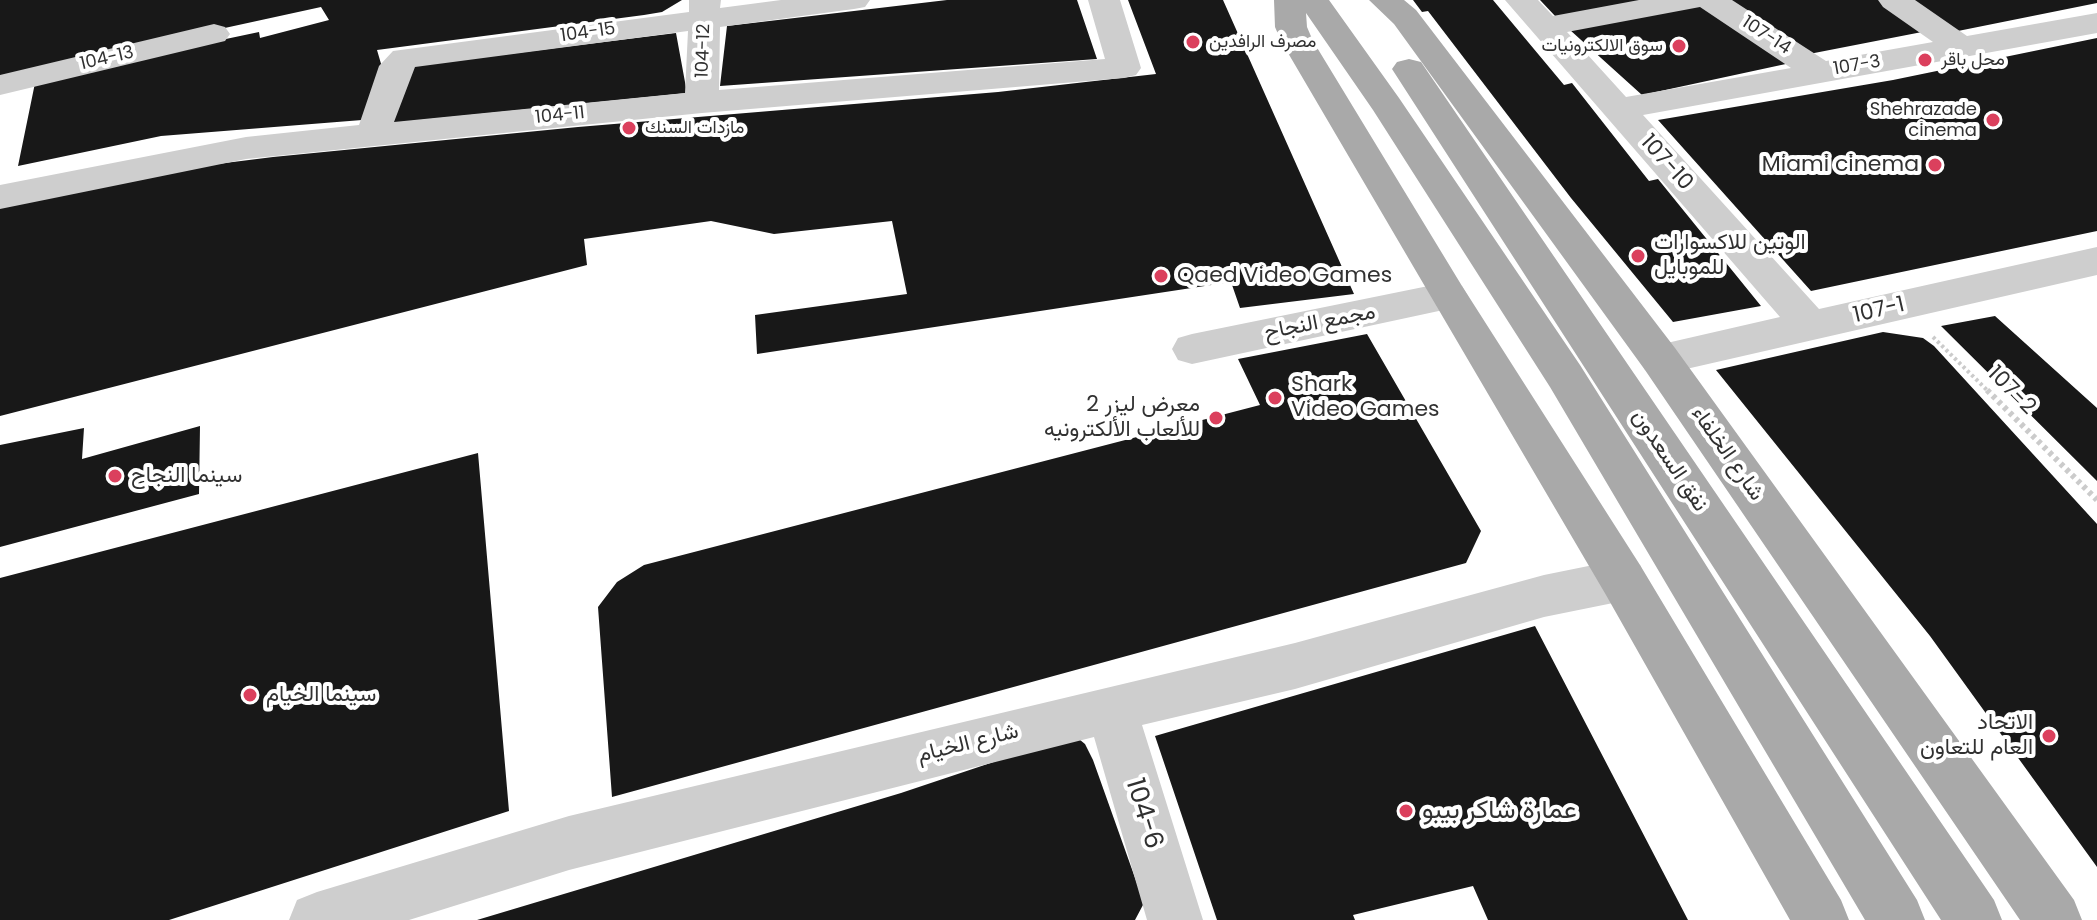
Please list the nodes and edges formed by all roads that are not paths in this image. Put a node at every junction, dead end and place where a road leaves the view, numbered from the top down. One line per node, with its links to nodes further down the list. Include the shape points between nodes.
1 (854, 0): 11 (street, 104-15)
2 (1104, 0): 18 (street, 104-11, via 1124,68)
3 (1290, 0): 23 (main road, via 1297,41)
4 (1313, 0): 32 (main road, نفق السعدون, via 1565,376)
5 (1366, 0): 33 (main road, نفق السعدون)
6 (1385, 0): 26 (main road, شارع الخلفاء, via 1405,17)
7 (1521, 0): 13 (street, 107-10)
8 (1689, 0): 13 (street)
9 (1711, 0): 16 (street, 107-14)
10 (1894, 0): 15 (street)
11 (705, 9): 18 (street, 104-12); 20 (street, 104-15, via 405,58 396,66)
12 (2097, 23): 15 (street, 107-3)
13 (1545, 27): 19 (street, 107-10)
14 (214, 34): 17 (street, 104-13)
15 (1962, 48): 16 (street, 107-3)
16 (1821, 73): 19 (street, 107-3)
17 (0, 85)
18 (702, 102): 20 (street, 104-11)
19 (1618, 109): 24 (street, 107-10)
20 (373, 134): 21 (street, 104-11, via 246,148)
21 (0, 197)
22 (2097, 261): 24 (street, 107-1)
23 (1448, 296): 25 (street, مجمع النجاح); 27 (main road)
24 (1811, 326): 26 (street, 107-1)
25 (1192, 349)
26 (1660, 359): 34 (main road, شارع الخلفاء)
27 (1623, 580): 28 (street, شارع الخيام); 31 (main road)
28 (1111, 709): 29 (street, شارع الخيام, via 569,843); 30 (street, 104-6)
29 (317, 920)
30 (1175, 920)
31 (1821, 920)
32 (1897, 920)
33 (1974, 920)
34 (2054, 920)

